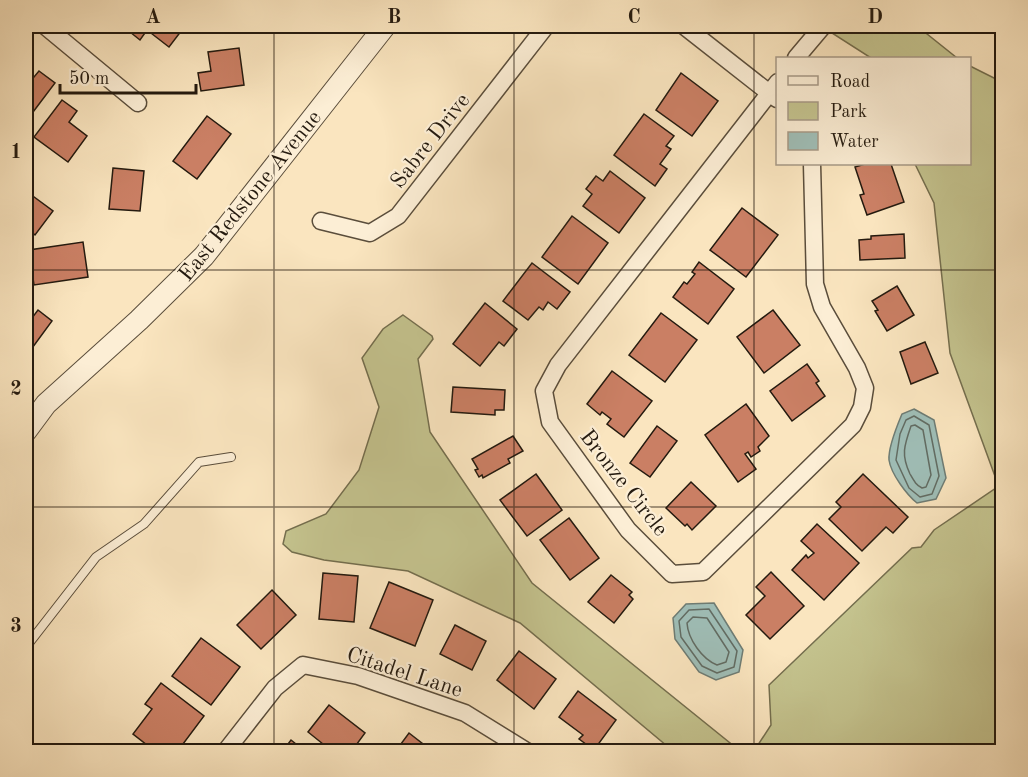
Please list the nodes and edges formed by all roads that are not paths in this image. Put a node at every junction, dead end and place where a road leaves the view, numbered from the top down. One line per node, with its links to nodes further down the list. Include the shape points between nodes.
1 (45, 26): 8 (street)
2 (385, 26): 11 (street, East Redstone Avenue, via 204,256 46,404)
3 (546, 26): 10 (street, Sabre Drive, via 398,216 370,233)
4 (684, 26): 7 (street)
5 (823, 26): 6 (street)
6 (797, 57)
7 (775, 91): 9 (street, Bronze Circle, via 558,365 544,391 550,422 628,530 672,574 703,572 853,425 862,407 865,388 814,284)
8 (138, 104)
9 (812, 165)
10 (321, 221)
11 (26, 431)
12 (231, 457): 13 (lane, via 199,462 144,524 96,557)
13 (26, 647)
14 (225, 752): 15 (street, Citadel Lane, via 275,688 303,666 358,675 465,713)
15 (528, 752)

